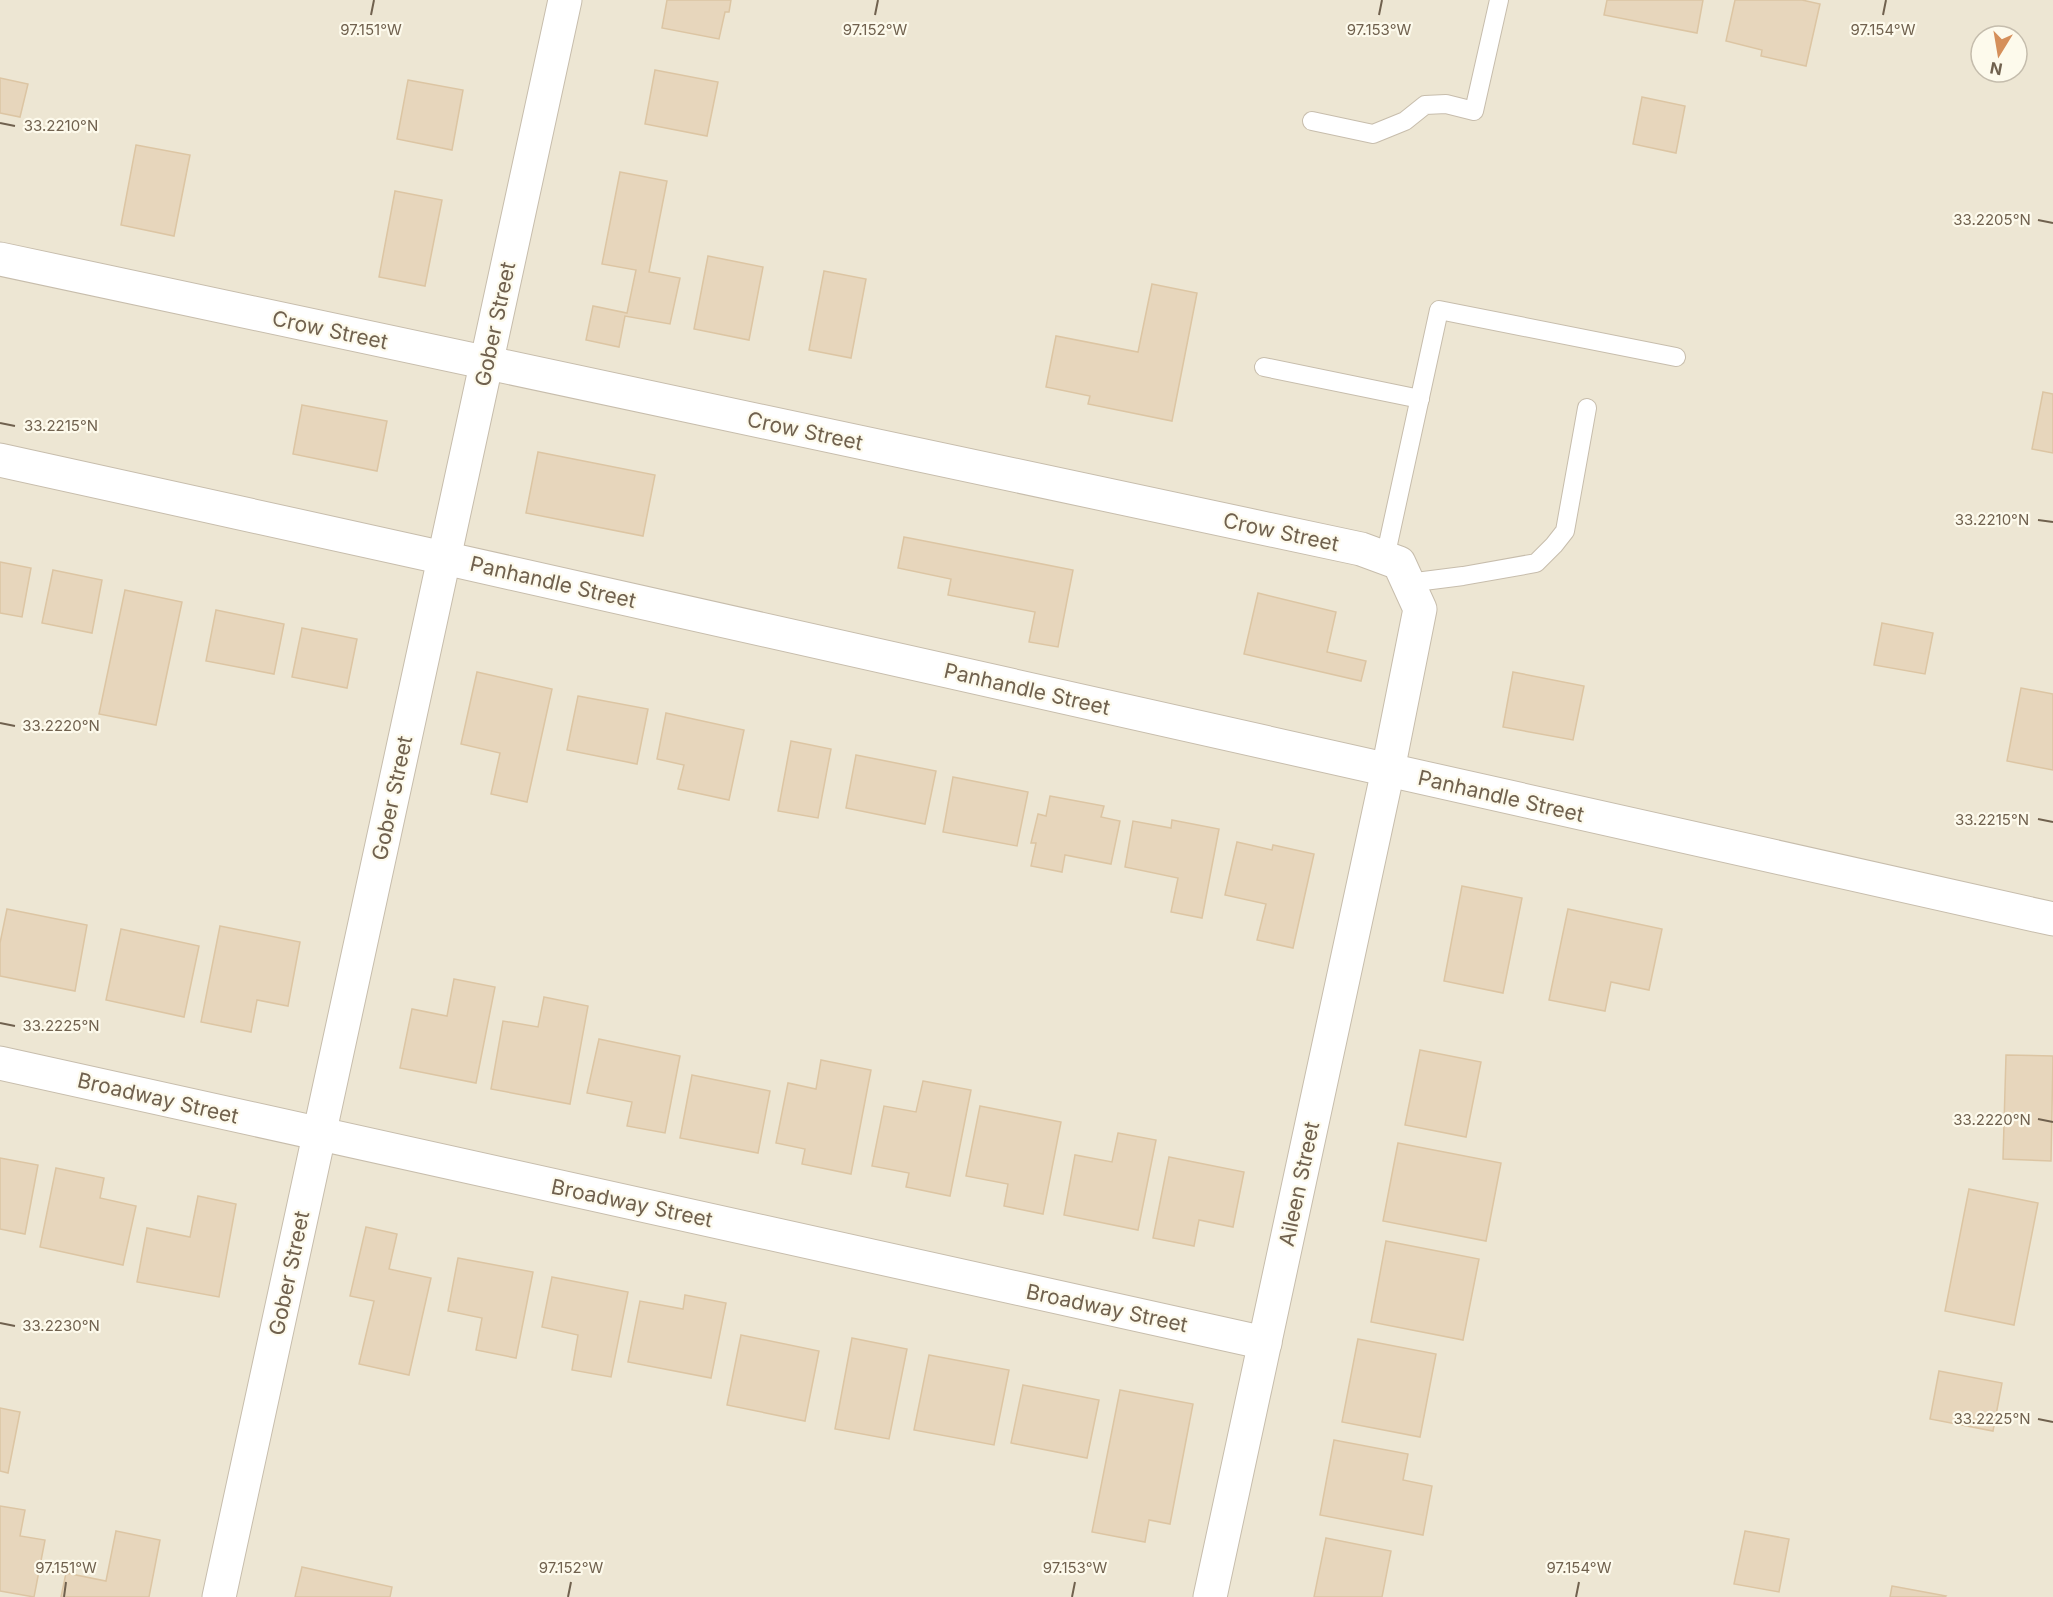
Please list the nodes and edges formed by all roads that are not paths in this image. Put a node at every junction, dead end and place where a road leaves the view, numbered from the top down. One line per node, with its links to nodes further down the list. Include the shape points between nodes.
1 (565, 0): 6 (street, Gober Street)
2 (1499, 0): 3 (lane, via 1474,111 1446,104 1425,105 1405,121 1373,134)
3 (1312, 121)
4 (0, 259): 6 (street, Crow Street)
5 (1676, 357): 8 (lane, via 1439,310)
6 (486, 363): 11 (street, Gober Street); 12 (street, Crow Street, via 1349,547)
7 (1264, 367): 8 (lane)
8 (1420, 399): 12 (lane)
9 (1587, 408): 13 (lane, via 1565,531 1536,563)
10 (0, 460): 11 (street, Panhandle Street)
11 (444, 558): 14 (street, Panhandle Street); 17 (street, Gober Street)
12 (1385, 558): 13 (street, Crow Street, via 1399,563)
13 (1408, 583): 14 (street, Crow Street, via 1420,609)
14 (1388, 770): 15 (street, Panhandle Street); 18 (street, Aileen Street)
15 (2053, 919)
16 (0, 1063): 17 (street, Broadway Street)
17 (320, 1134): 18 (street, Broadway Street); 19 (street, Gober Street)
18 (1265, 1343): 20 (street, Aileen Street)
19 (219, 1597)
20 (1210, 1597)

